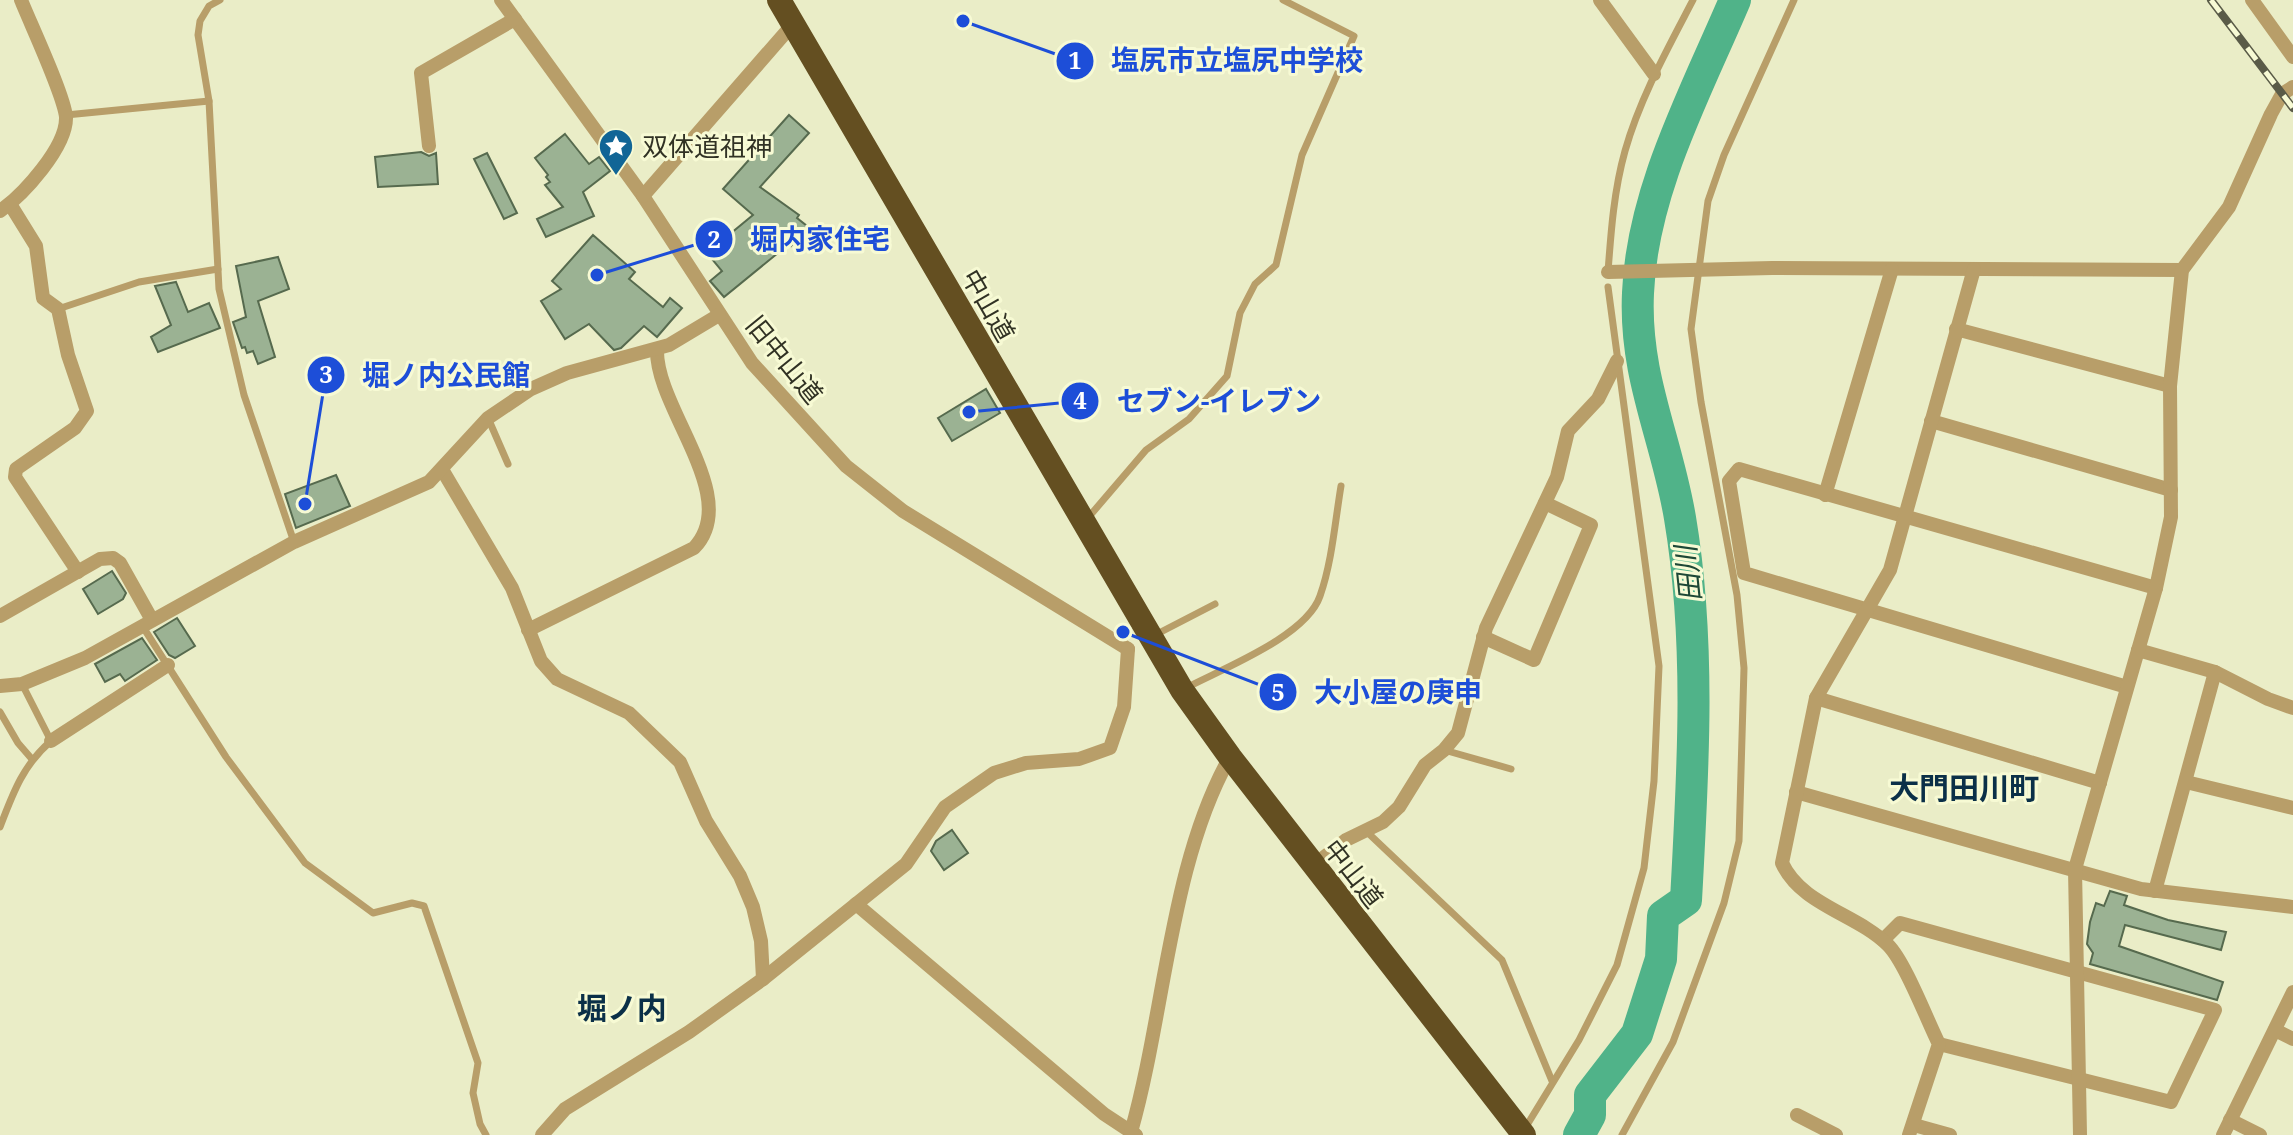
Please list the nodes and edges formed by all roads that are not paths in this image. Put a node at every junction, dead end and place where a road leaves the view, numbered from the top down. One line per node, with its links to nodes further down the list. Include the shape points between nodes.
1 (21, 0): 16 (street)
2 (220, 0): 15 (lane, via 209,6 198,35)
3 (501, 0): 10 (street, 旧中山道)
4 (779, 0): 11 (highway, 中山道)
5 (1283, 0): 41 (lane, via 1354,36 1302,155 1276,265 1255,284 1240,313 1227,376 1189,419 1146,450)
6 (1600, 0): 13 (street)
7 (1693, 0): 13 (lane)
8 (1794, 0): 24 (lane, via 1708,201)
9 (2252, 0): 12 (street)
10 (515, 19): 17 (street, via 421,73); 18 (street, 旧中山道)
11 (793, 24): 18 (street); 41 (highway, 中山道)
12 (2293, 57)
13 (1654, 74): 25 (lane, via 1625,149 1613,208)
14 (2293, 87): 23 (street, via 2282,94 2271,114 2229,207)
15 (209, 101): 16 (lane); 20 (lane)
16 (66, 115): 19 (street, via 64,136 20,197)
17 (429, 146)
18 (643, 196): 27 (street, 旧中山道)
19 (5, 208): 26 (street, via 36,246 43,298)
20 (218, 269): 26 (lane, via 139,282); 42 (lane, via 244,395)
21 (1892, 269): 22 (street); 24 (street); 38 (street)
22 (1974, 269): 23 (street); 28 (street)
23 (2182, 270): 31 (street)
24 (1697, 271): 25 (street); 94 (lane, via 1691,329 1737,595 1744,668 1739,841 1724,903 1673,1042)
25 (1610, 277): 30 (lane)
26 (58, 309): 43 (street, via 86,417 16,469 15,477)
27 (719, 315): 29 (street); 51 (street, 旧中山道, via 779,394 868,486 949,541)
28 (1956, 329): 31 (street); 33 (street)
29 (657, 349): 32 (street, via 567,373); 49 (street, via 656,364 704,482 709,507 706,535 694,548)
30 (1617, 361): 39 (street, via 1598,399 1568,431); 86 (lane, via 1659,666 1654,781 1644,868 1617,965)
31 (2170, 386): 37 (street)
32 (488, 418): 34 (lane); 35 (street)
33 (1931, 421): 37 (street); 40 (street)
34 (508, 464)
35 (443, 471): 42 (street); 49 (street, via 512,588)
36 (1341, 486): 58 (lane, via 1320,597 1310,614 1281,638)
37 (2171, 490): 44 (street, via 2171,517)
38 (1825, 495): 40 (street); 46 (street, via 1739,469 1729,481 1744,573)
39 (1545, 503): 50 (street); 50 (street, via 1591,525 1534,660)
40 (1906, 517): 44 (street); 46 (street, via 1890,570)
41 (1084, 524): 51 (highway, 中山道)
42 (294, 542): 48 (street)
43 (78, 572): 47 (street); 48 (street, via 100,559 120,563)
44 (2156, 588): 52 (street)
45 (1215, 604): 51 (lane)
46 (1865, 612): 57 (street); 59 (street)
47 (0, 616)
48 (148, 623): 53 (lane); 55 (street, via 85,658)
49 (528, 630): 80 (street, via 541,661 557,679 629,713 680,762 753,907)
50 (1483, 637): 63 (street, via 1458,733)
51 (1138, 644): 58 (highway, 中山道); 76 (street, via 1110,748 1079,759 1026,763 994,773 945,807 906,864)
52 (2138, 650): 54 (street); 57 (street)
53 (168, 665): 62 (street); 92 (lane, via 226,757 305,863 373,913 412,903 424,906 478,1063 473,1093)
54 (2215, 672): 60 (street); 67 (street)
55 (22, 684): 56 (street); 62 (lane)
56 (0, 686)
57 (2127, 687): 68 (street)
58 (1182, 690): 64 (highway, 中山道)
59 (1816, 698): 68 (street); 69 (street)
60 (2293, 708)
61 (0, 712): 65 (lane)
62 (51, 741): 65 (lane)
63 (1444, 750): 66 (lane); 72 (street, via 1425,765 1399,807)
64 (1230, 757): 73 (highway, 中山道); 90 (street, via 1192,846)
65 (31, 758): 71 (lane)
66 (1511, 769)
67 (2186, 782): 70 (street); 75 (street)
68 (2100, 783): 74 (street)
69 (1796, 792): 74 (street); 78 (street, via 1782,863 1789,877)
70 (2293, 808)
71 (0, 827)
72 (1367, 832): 73 (street, via 1346,840); 86 (lane, via 1502,960)
73 (1313, 866): 91 (highway, 中山道)
74 (2075, 869): 75 (street); 79 (street)
75 (2155, 891): 77 (street)
76 (856, 904): 80 (street); 90 (street, via 1104,1114)
77 (2293, 907)
78 (1883, 940): 79 (street, via 1900,923); 84 (street, via 1892,948)
79 (2079, 973): 85 (street); 85 (street, via 2215,1010 2171,1102)
80 (763, 979): 93 (street, via 565,1109)
81 (2293, 992): 82 (street)
82 (2275, 1030): 83 (street); 88 (street)
83 (2293, 1039)
84 (1939, 1044): 85 (street); 89 (street)
85 (2079, 1079): 97 (street)
86 (1552, 1081): 91 (lane)
87 (1797, 1115): 95 (street)
88 (2230, 1120): 98 (street); 99 (street)
89 (1912, 1130): 96 (street)
90 (1134, 1133)
91 (1522, 1134)
92 (486, 1135)
93 (542, 1135)
94 (1622, 1135)
95 (1836, 1135)
96 (1950, 1135)
97 (2080, 1135)
98 (2223, 1135)
99 (2260, 1135)

